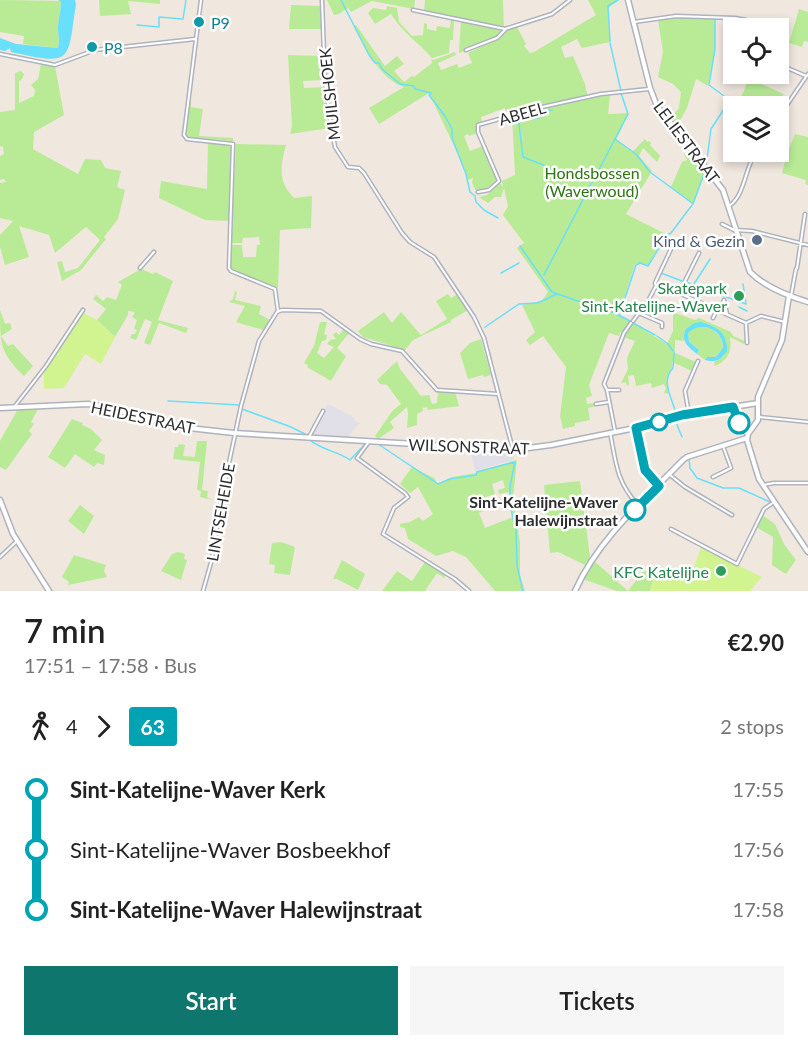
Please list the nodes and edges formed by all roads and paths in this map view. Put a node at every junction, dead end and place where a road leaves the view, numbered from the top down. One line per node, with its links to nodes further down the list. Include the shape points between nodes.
1 (201, 0): 9 (street)
2 (322, 0): 45 (street, MUILSHOEK, via 325,81 335,147 348,167 364,172 406,238 434,257 462,298 484,338)
3 (570, 0): 8 (street, via 552,14)
4 (628, 0): 7 (street, LELIESTRAAT)
5 (413, 10): 8 (street)
6 (735, 18): 7 (street, via 676,16)
7 (634, 22): 14 (street, LELIESTRAAT)
8 (505, 29): 10 (street, via 497,38)
9 (195, 39): 11 (street, via 96,50 55,65); 33 (street, via 184,135 187,139 233,144 229,268 276,289)
10 (466, 50)
11 (0, 54)
12 (789, 68): 13 (street)
13 (807, 75): 15 (street)
14 (650, 88): 17 (street, ABEEL, via 598,95 480,124 478,132 499,181); 18 (street, LELIESTRAAT, via 661,113 715,177)
15 (789, 102)
16 (750, 162): 18 (street)
17 (478, 192)
18 (729, 206): 21 (street, LELIESTRAAT)
19 (805, 214): 22 (street)
20 (722, 224): 21 (street)
21 (736, 230): 22 (street); 30 (street, LELIESTRAAT, via 750,272)
22 (801, 244): 23 (street); 30 (street)
23 (808, 245)
24 (671, 249): 28 (street)
25 (154, 252): 27 (street)
26 (699, 253): 29 (street)
27 (140, 268)
28 (656, 286): 29 (street); 35 (street)
29 (679, 293): 34 (street)
30 (790, 297): 31 (street, LELIESTRAAT); 38 (street)
31 (808, 302)
32 (83, 310): 49 (street)
33 (278, 311): 45 (street, via 324,312 360,339 402,351 437,390); 58 (street, LINTSEHEIDE, via 259,341)
34 (718, 311): 36 (street); 36 (street, via 724,300); 37 (street)
35 (641, 314): 40 (street, via 662,323); 43 (street, via 622,337 604,384)
36 (727, 315): 39 (street)
37 (713, 318)
38 (784, 322): 39 (street, via 762,316); 47 (street, via 782,340)
39 (746, 323): 41 (street)
40 (662, 327)
41 (747, 343)
42 (698, 361): 53 (street, via 685,391)
43 (607, 390): 44 (street); 46 (street)
44 (619, 390)
45 (498, 394): 63 (street, MUILSHOEK)
46 (609, 402): 48 (street); 57 (street)
47 (758, 403): 50 (street, WILSONSTRAAT); 54 (street)
48 (597, 404)
49 (15, 406): 51 (street, HEIDESTRAAT); 58 (street, HEIDESTRAAT, via 88,404 171,426)
50 (733, 407): 53 (street, WILSONSTRAAT); 59 (street)
51 (0, 408)
52 (323, 411): 60 (street)
53 (689, 414): 56 (street, WILSONSTRAAT)
54 (759, 417): 55 (street); 59 (street)
55 (808, 422)
56 (636, 428): 57 (street, WILSONSTRAAT); 68 (street, via 645,470)
57 (613, 432): 63 (street, WILSONSTRAAT); 71 (street, via 621,482)
58 (234, 433): 60 (street, WILSONSTRAAT); 78 (street, LINTSEHEIDE)
59 (748, 436): 62 (street); 67 (street)
60 (308, 438): 61 (street, WILSONSTRAAT)
61 (369, 441): 63 (street, WILSONSTRAAT); 79 (street, via 357,458 408,497 394,508 383,534)
62 (723, 446): 64 (street, via 687,457); 65 (street, via 731,468)
63 (513, 450)
64 (670, 475): 68 (street); 72 (street)
65 (713, 477)
66 (808, 483): 67 (street)
67 (762, 485): 70 (street)
68 (659, 486): 71 (street)
69 (0, 500): 74 (street)
70 (774, 502): 73 (street, via 764,509 737,564); 75 (street)
71 (640, 506): 80 (street, via 593,556)
72 (732, 515)
73 (671, 529)
74 (17, 541): 76 (street); 77 (street)
75 (808, 552)
76 (0, 557)
77 (48, 591)
78 (203, 591)
79 (469, 591)
80 (575, 591)

